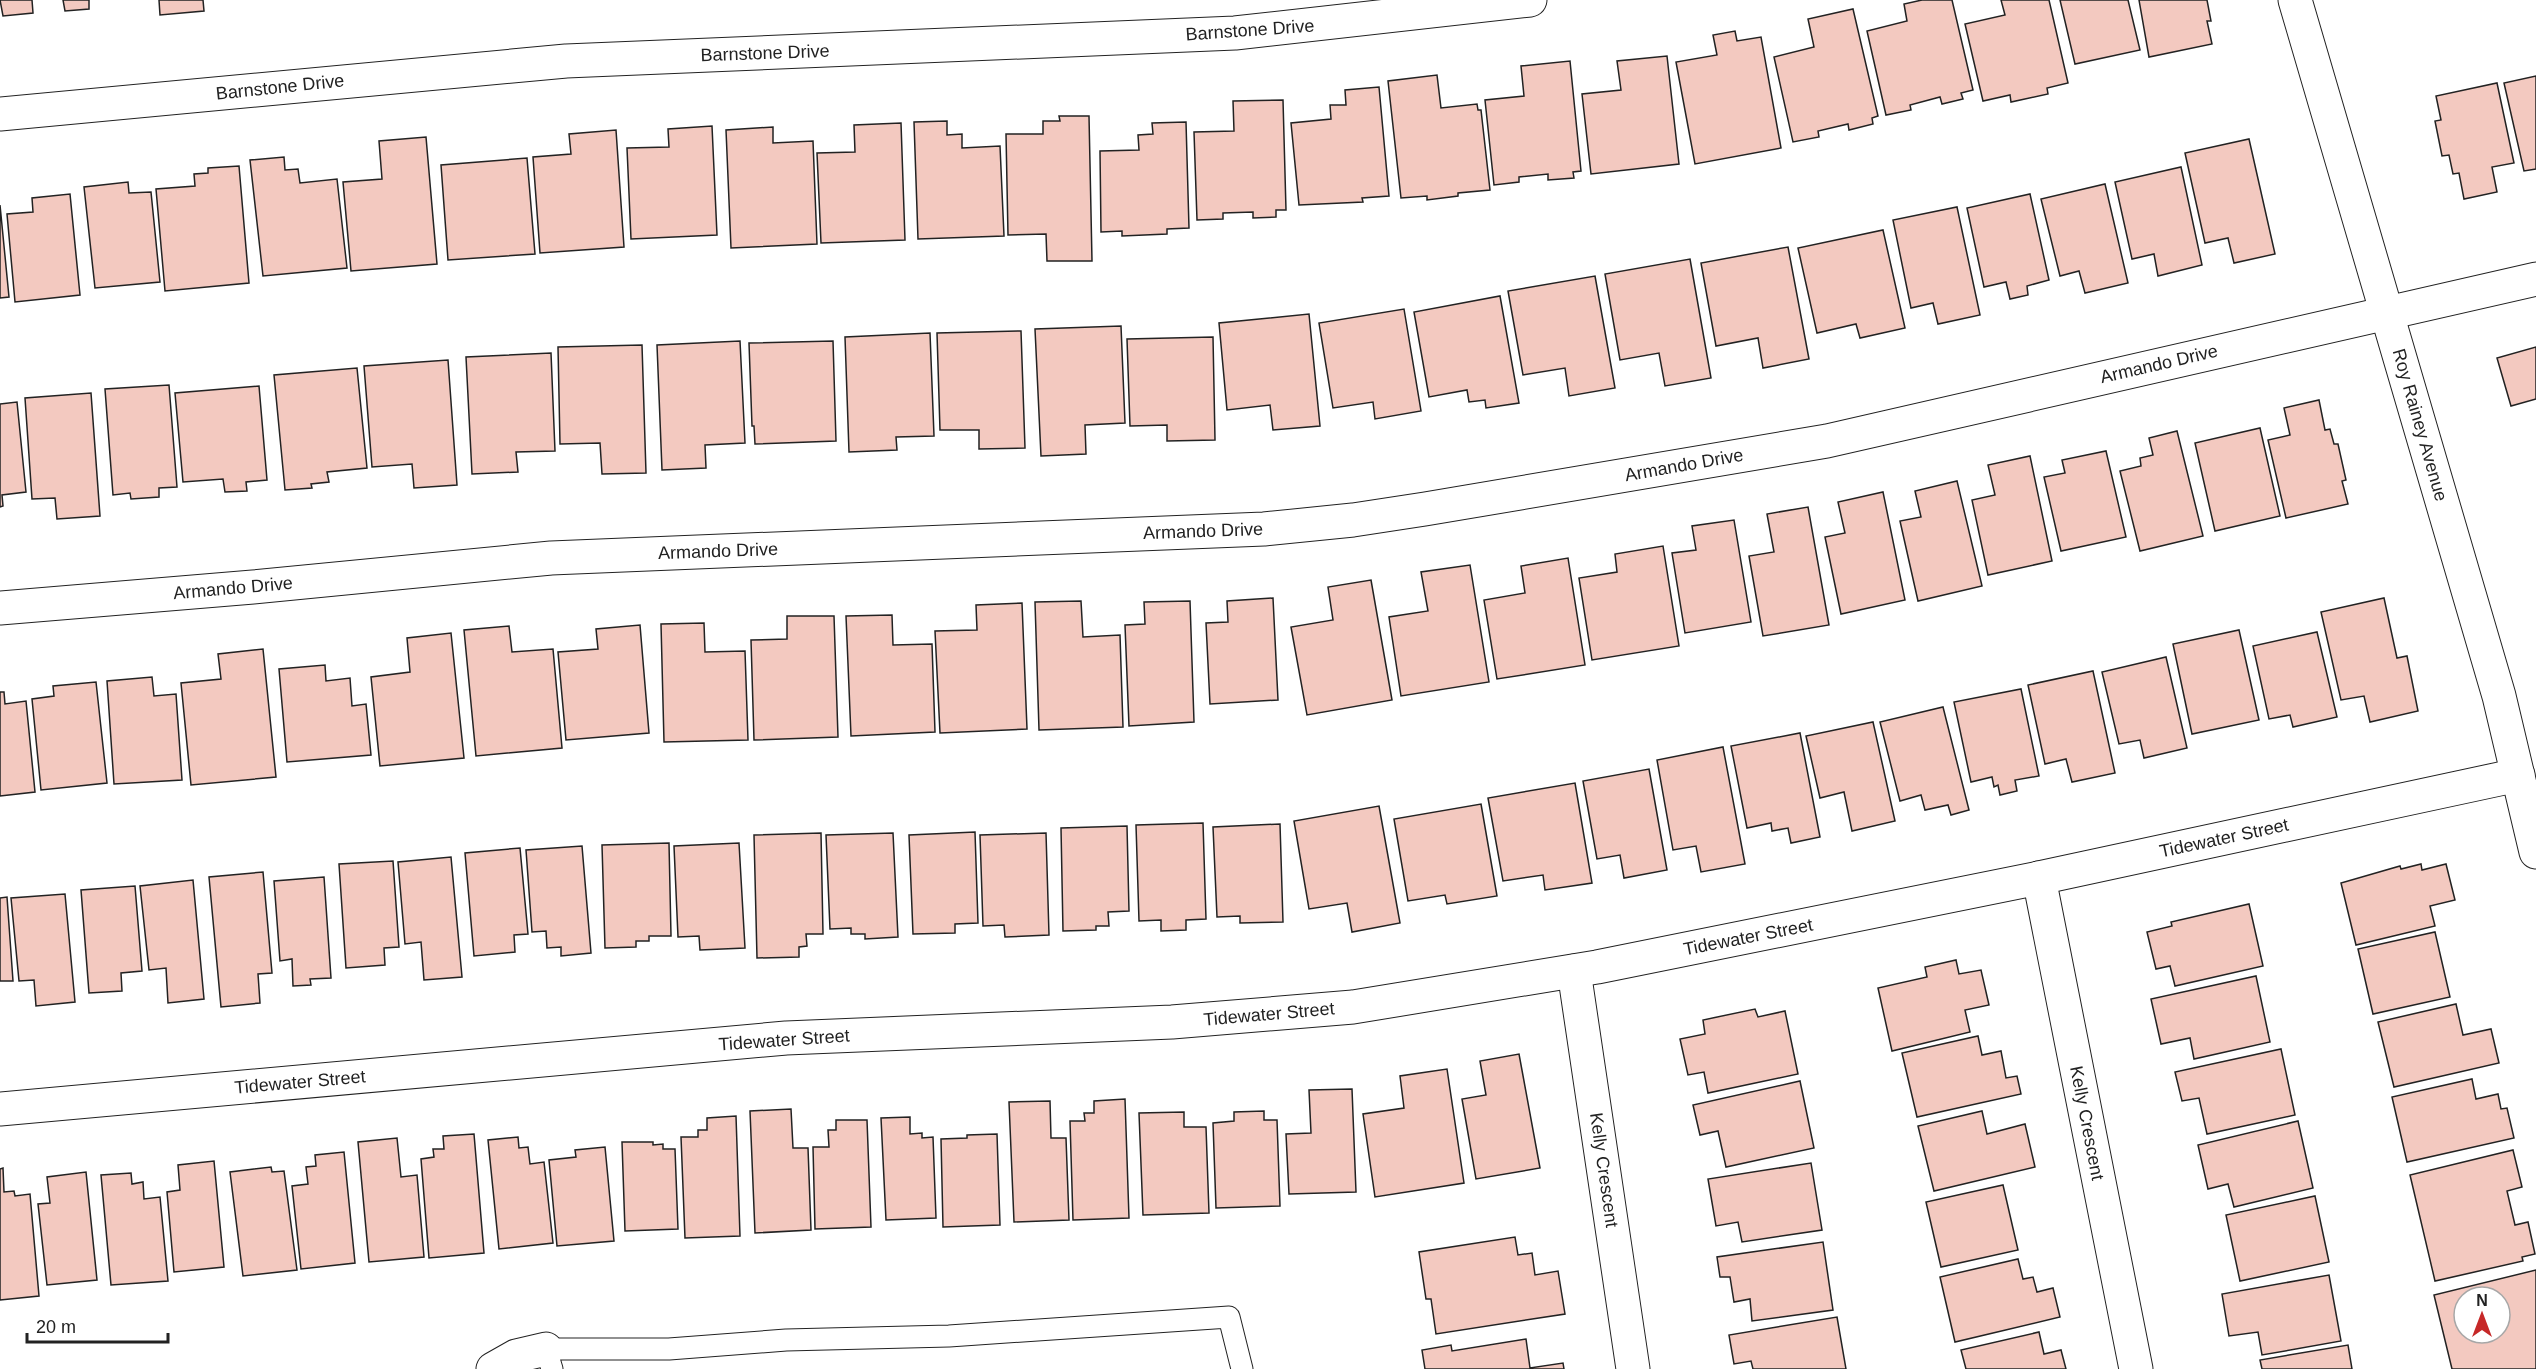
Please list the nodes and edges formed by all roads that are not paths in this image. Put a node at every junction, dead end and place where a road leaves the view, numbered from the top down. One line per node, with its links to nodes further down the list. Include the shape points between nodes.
1 (1530, 0): 3 (street, Barnstone Drive, via 1235,33 566,61)
2 (2295, 0): 5 (street, Roy Rainey Avenue)
3 (0, 114)
4 (2536, 279): 5 (street, Armando Drive)
5 (2387, 312): 6 (street, Armando Drive, via 1827,441 1353,520 1264,529 551,558); 7 (street, Roy Rainey Avenue, via 2499,696)
6 (0, 608)
7 (2518, 775): 8 (street, Roy Rainey Avenue); 9 (street, Tidewater Street)
8 (2536, 852)
9 (2039, 878): 10 (street, Tidewater Street); 16 (street, Kelly Crescent)
10 (1574, 971): 11 (street, Tidewater Street, via 1308,1011 1172,1022 786,1038); 15 (street, Kelly Crescent)
11 (0, 1109)
12 (549, 1359): 13 (street, via 516,1356); 14 (lane, via 786,1340 949,1336 1229,1317)
13 (492, 1369)
14 (1242, 1369)
15 (1634, 1369)
16 (2136, 1369)

